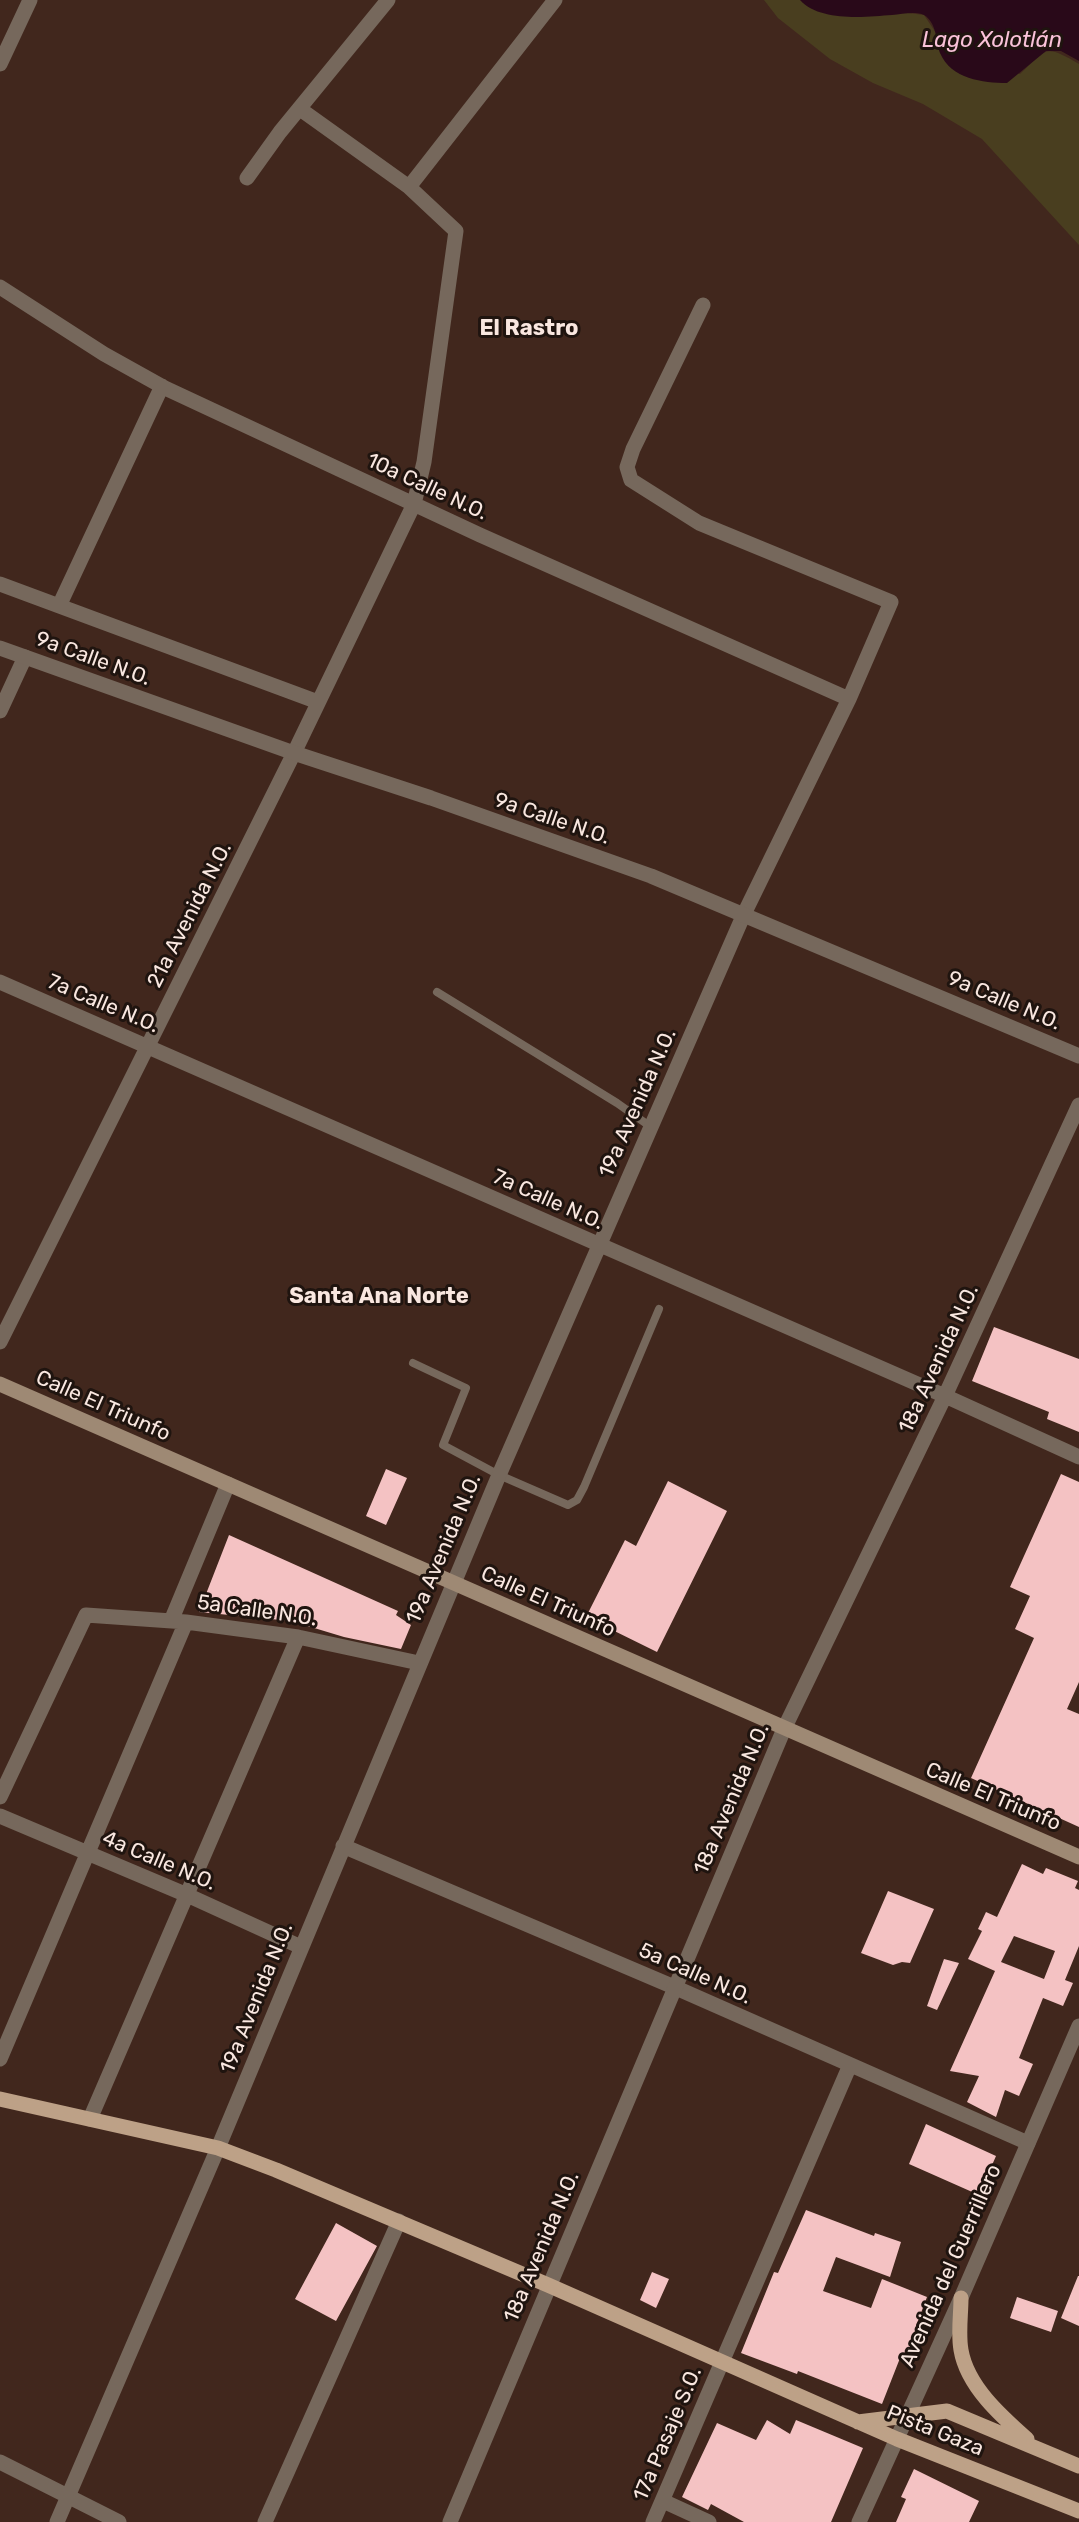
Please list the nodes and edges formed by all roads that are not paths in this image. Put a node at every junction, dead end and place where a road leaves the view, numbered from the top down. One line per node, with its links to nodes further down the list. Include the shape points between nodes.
1 (30, 0): 4 (street)
2 (388, 0): 5 (street)
3 (555, 0): 7 (street)
4 (0, 64)
5 (300, 109): 6 (street); 7 (street)
6 (247, 178)
7 (409, 187): 11 (street, 21a Avenida N.O., via 456,231 424,462)
8 (0, 287): 10 (street, 10a Calle N.O.)
9 (703, 305): 16 (street, 19a Avenida N.O., via 633,449 627,467 631,480 699,523 891,602)
10 (162, 386): 11 (street, 10a Calle N.O.); 13 (street)
11 (414, 504): 16 (street, 10a Calle N.O.); 17 (street, 21a Avenida N.O.)
12 (0, 584): 13 (street)
13 (59, 606): 17 (street)
14 (0, 648): 15 (street, 9a Calle N.O.)
15 (25, 657): 18 (street); 19 (street, 9a Calle N.O.)
16 (849, 699): 20 (street, 19a Avenida N.O.)
17 (318, 702): 19 (street, 21a Avenida N.O.)
18 (0, 711)
19 (294, 753): 20 (street, 9a Calle N.O., via 651,876); 23 (street, 21a Avenida N.O.)
20 (744, 914): 24 (street, 9a Calle N.O.); 26 (street, 19a Avenida N.O.)
21 (0, 982): 23 (street, 7a Calle N.O.)
22 (437, 992): 26 (lane)
23 (148, 1046): 27 (street, 7a Calle N.O.); 29 (street, 21a Avenida N.O.)
24 (1079, 1056)
25 (1079, 1106): 32 (street, 18a Avenida N.O.)
26 (651, 1127): 27 (street, 19a Avenida N.O.)
27 (599, 1245): 32 (street, 7a Calle N.O.); 34 (street, 19a Avenida N.O.)
28 (659, 1309): 34 (lane, via 577,1500 568,1505)
29 (0, 1342)
30 (413, 1363): 34 (lane, via 466,1388 443,1445)
31 (0, 1384): 35 (main road, Calle El Triunfo)
32 (945, 1396): 33 (street, 7a Calle N.O.); 40 (street, 18a Avenida N.O.)
33 (1079, 1457)
34 (499, 1475): 36 (street, 19a Avenida N.O.)
35 (228, 1484): 36 (main road, Calle El Triunfo); 37 (street)
36 (452, 1583): 39 (street, 19a Avenida N.O.); 40 (main road, Calle El Triunfo)
37 (178, 1622): 38 (street, 5a Calle N.O.); 41 (street, 5a Calle N.O., via 86,1615); 44 (street)
38 (298, 1637): 39 (street, 5a Calle N.O.); 46 (street)
39 (419, 1663): 43 (street, 19a Avenida N.O.)
40 (784, 1729): 45 (main road, Calle El Triunfo); 48 (street, 18a Avenida N.O.)
41 (0, 1797)
42 (0, 1816): 44 (street, 4a Calle N.O.)
43 (343, 1846): 47 (street, 19a Avenida N.O.); 48 (street, 5a Calle N.O.)
44 (87, 1853): 46 (street, 4a Calle N.O.); 50 (street)
45 (1079, 1857)
46 (187, 1895): 47 (street, 4a Calle N.O.); 53 (street)
47 (301, 1947): 55 (street, 19a Avenida N.O.)
48 (674, 1987): 51 (street, 5a Calle N.O.); 57 (street, 18a Avenida N.O.)
49 (1079, 2026): 54 (street, Avenida del Guerrillero)
50 (0, 2059)
51 (850, 2066): 54 (street, 5a Calle N.O.); 59 (street, 17a Pasaje S.O.)
52 (0, 2099): 53 (main road)
53 (90, 2119): 55 (main road)
54 (1028, 2143): 58 (street, Avenida del Guerrillero)
55 (218, 2148): 56 (main road); 66 (street, 19a Avenida N.O.)
56 (399, 2221): 57 (main road); 71 (street)
57 (548, 2285): 59 (main road); 72 (street, 18a Avenida N.O.)
58 (961, 2298): 60 (street, Avenida del Guerrillero); 63 (main road, via 960,2337 966,2365 993,2407)
59 (721, 2363): 61 (main road); 67 (street, 17a Pasaje S.O.)
60 (908, 2415): 61 (main road, Pista Gaza); 62 (street, Avenida del Guerrillero); 63 (main road, Pista Gaza, via 947,2411)
61 (858, 2422): 62 (main road, Pista Gaza)
62 (897, 2439): 68 (main road, Pista Gaza); 75 (street, Avenida del Guerrillero)
63 (1036, 2447): 65 (main road, Pista Gaza)
64 (0, 2462): 66 (street)
65 (1079, 2466)
66 (68, 2497): 69 (street, 19a Avenida N.O.); 70 (street)
67 (663, 2501): 73 (street, 17a Pasaje S.O.); 74 (street)
68 (1079, 2511)
69 (57, 2522)
70 (119, 2522)
71 (265, 2522)
72 (450, 2522)
73 (653, 2522)
74 (709, 2522)
75 (859, 2522)

